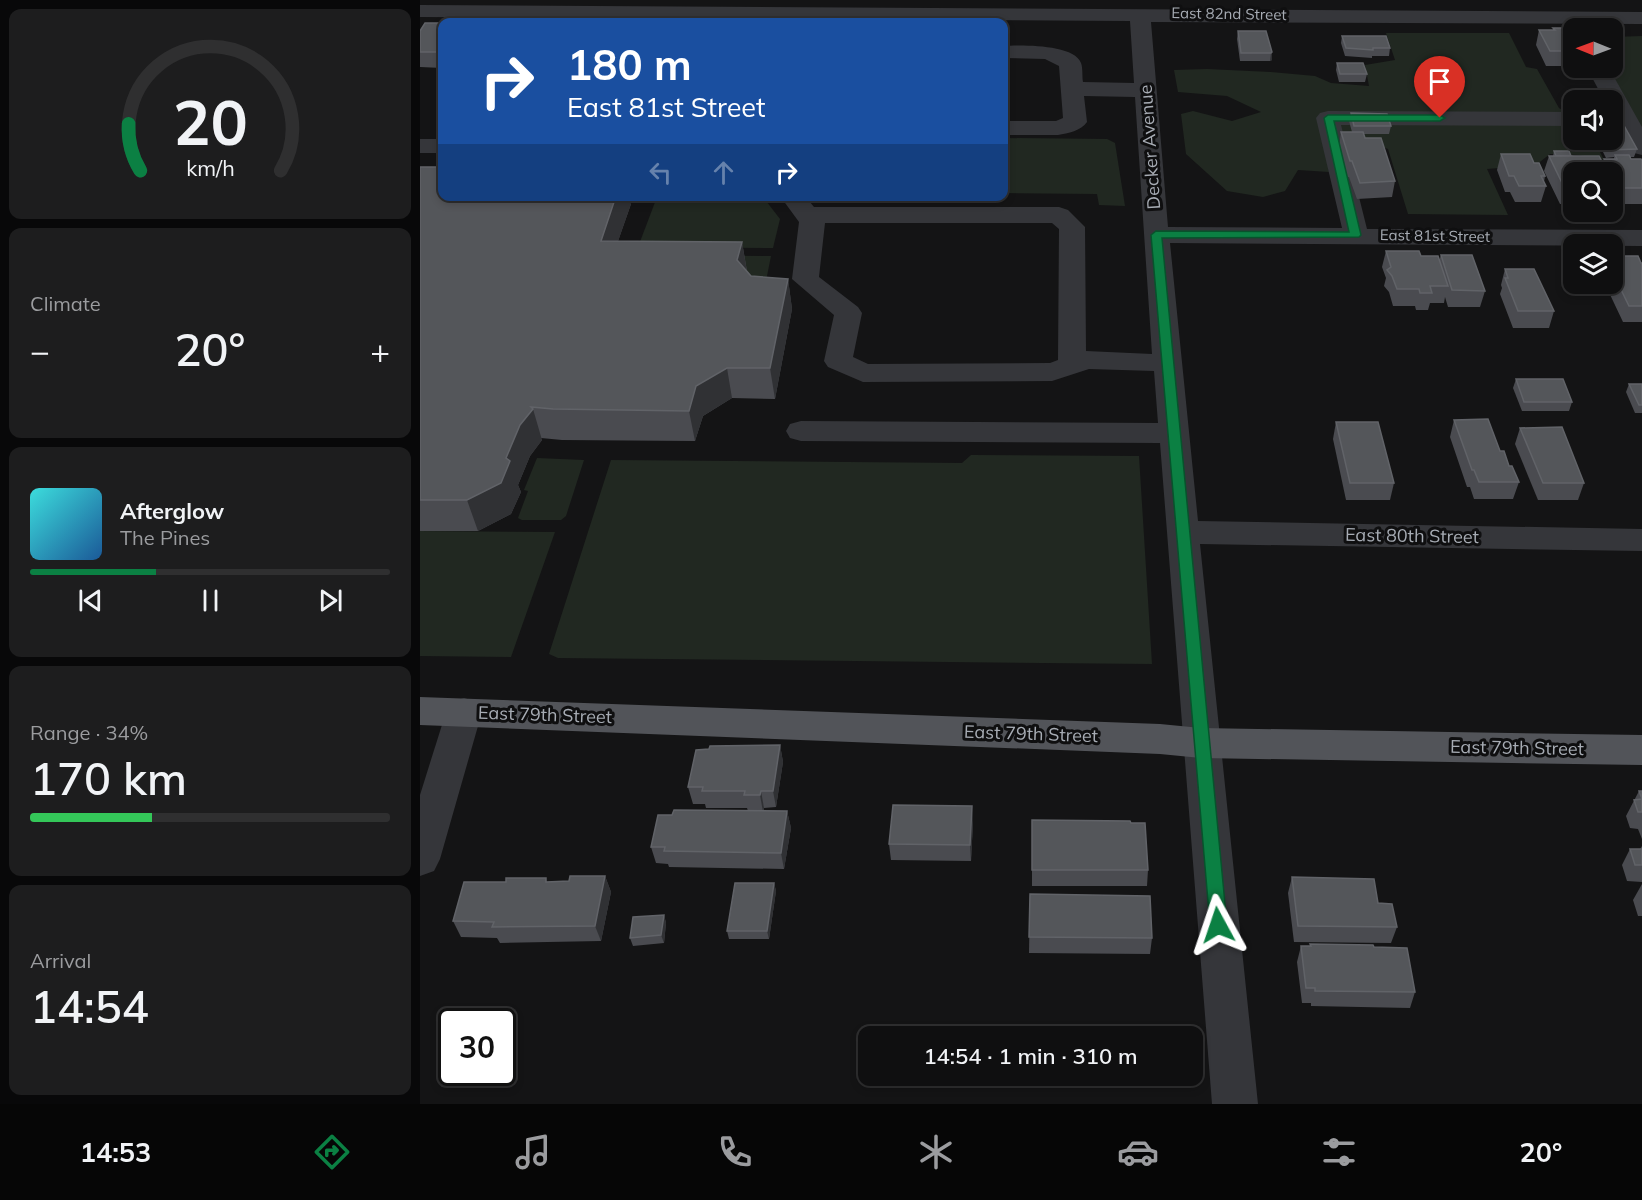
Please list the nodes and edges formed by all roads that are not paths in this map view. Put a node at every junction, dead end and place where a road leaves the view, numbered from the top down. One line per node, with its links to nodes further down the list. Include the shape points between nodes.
1 (1049, 7): 2 (street, East 82nd Street); 3 (street, East 82nd Street)
2 (420, 11)
3 (1140, 14): 6 (street, East 82nd Street); 9 (street, Decker Avenue)
4 (1642, 18): 5 (street, East 82nd Street)
5 (1623, 19)
6 (1563, 23)
7 (1008, 52): 8 (street, via 1049,53 1070,63)
8 (1072, 89): 9 (street); 12 (street, via 1075,122 1058,128)
9 (1146, 90): 17 (street, Decker Avenue)
10 (1563, 118): 18 (street, via 1328,118)
11 (1623, 124): 15 (street)
12 (1008, 128)
13 (420, 146): 14 (street)
14 (438, 146)
15 (1642, 148)
16 (799, 206): 21 (street, via 1059,215 1072,227); 21 (street, via 812,222 805,279 848,313 838,361 863,373 1052,372)
17 (1156, 235): 18 (street, East 81st Street); 20 (street, Decker Avenue)
18 (1356, 235): 19 (street, East 81st Street)
19 (1642, 238)
20 (1167, 363): 21 (street, via 1087,360); 23 (street, Decker Avenue)
21 (1072, 365)
22 (801, 431): 23 (street)
23 (1174, 433): 24 (street, Decker Avenue)
24 (1183, 532): 25 (street, East 80th Street); 28 (street, Decker Avenue)
25 (1642, 540)
26 (420, 711): 27 (main road, East 79th Street)
27 (464, 712): 28 (main road, East 79th Street); 30 (street)
28 (1201, 743): 29 (main road, East 79th Street); 31 (street, Decker Avenue)
29 (1642, 750)
30 (420, 859)
31 (1235, 1104)

